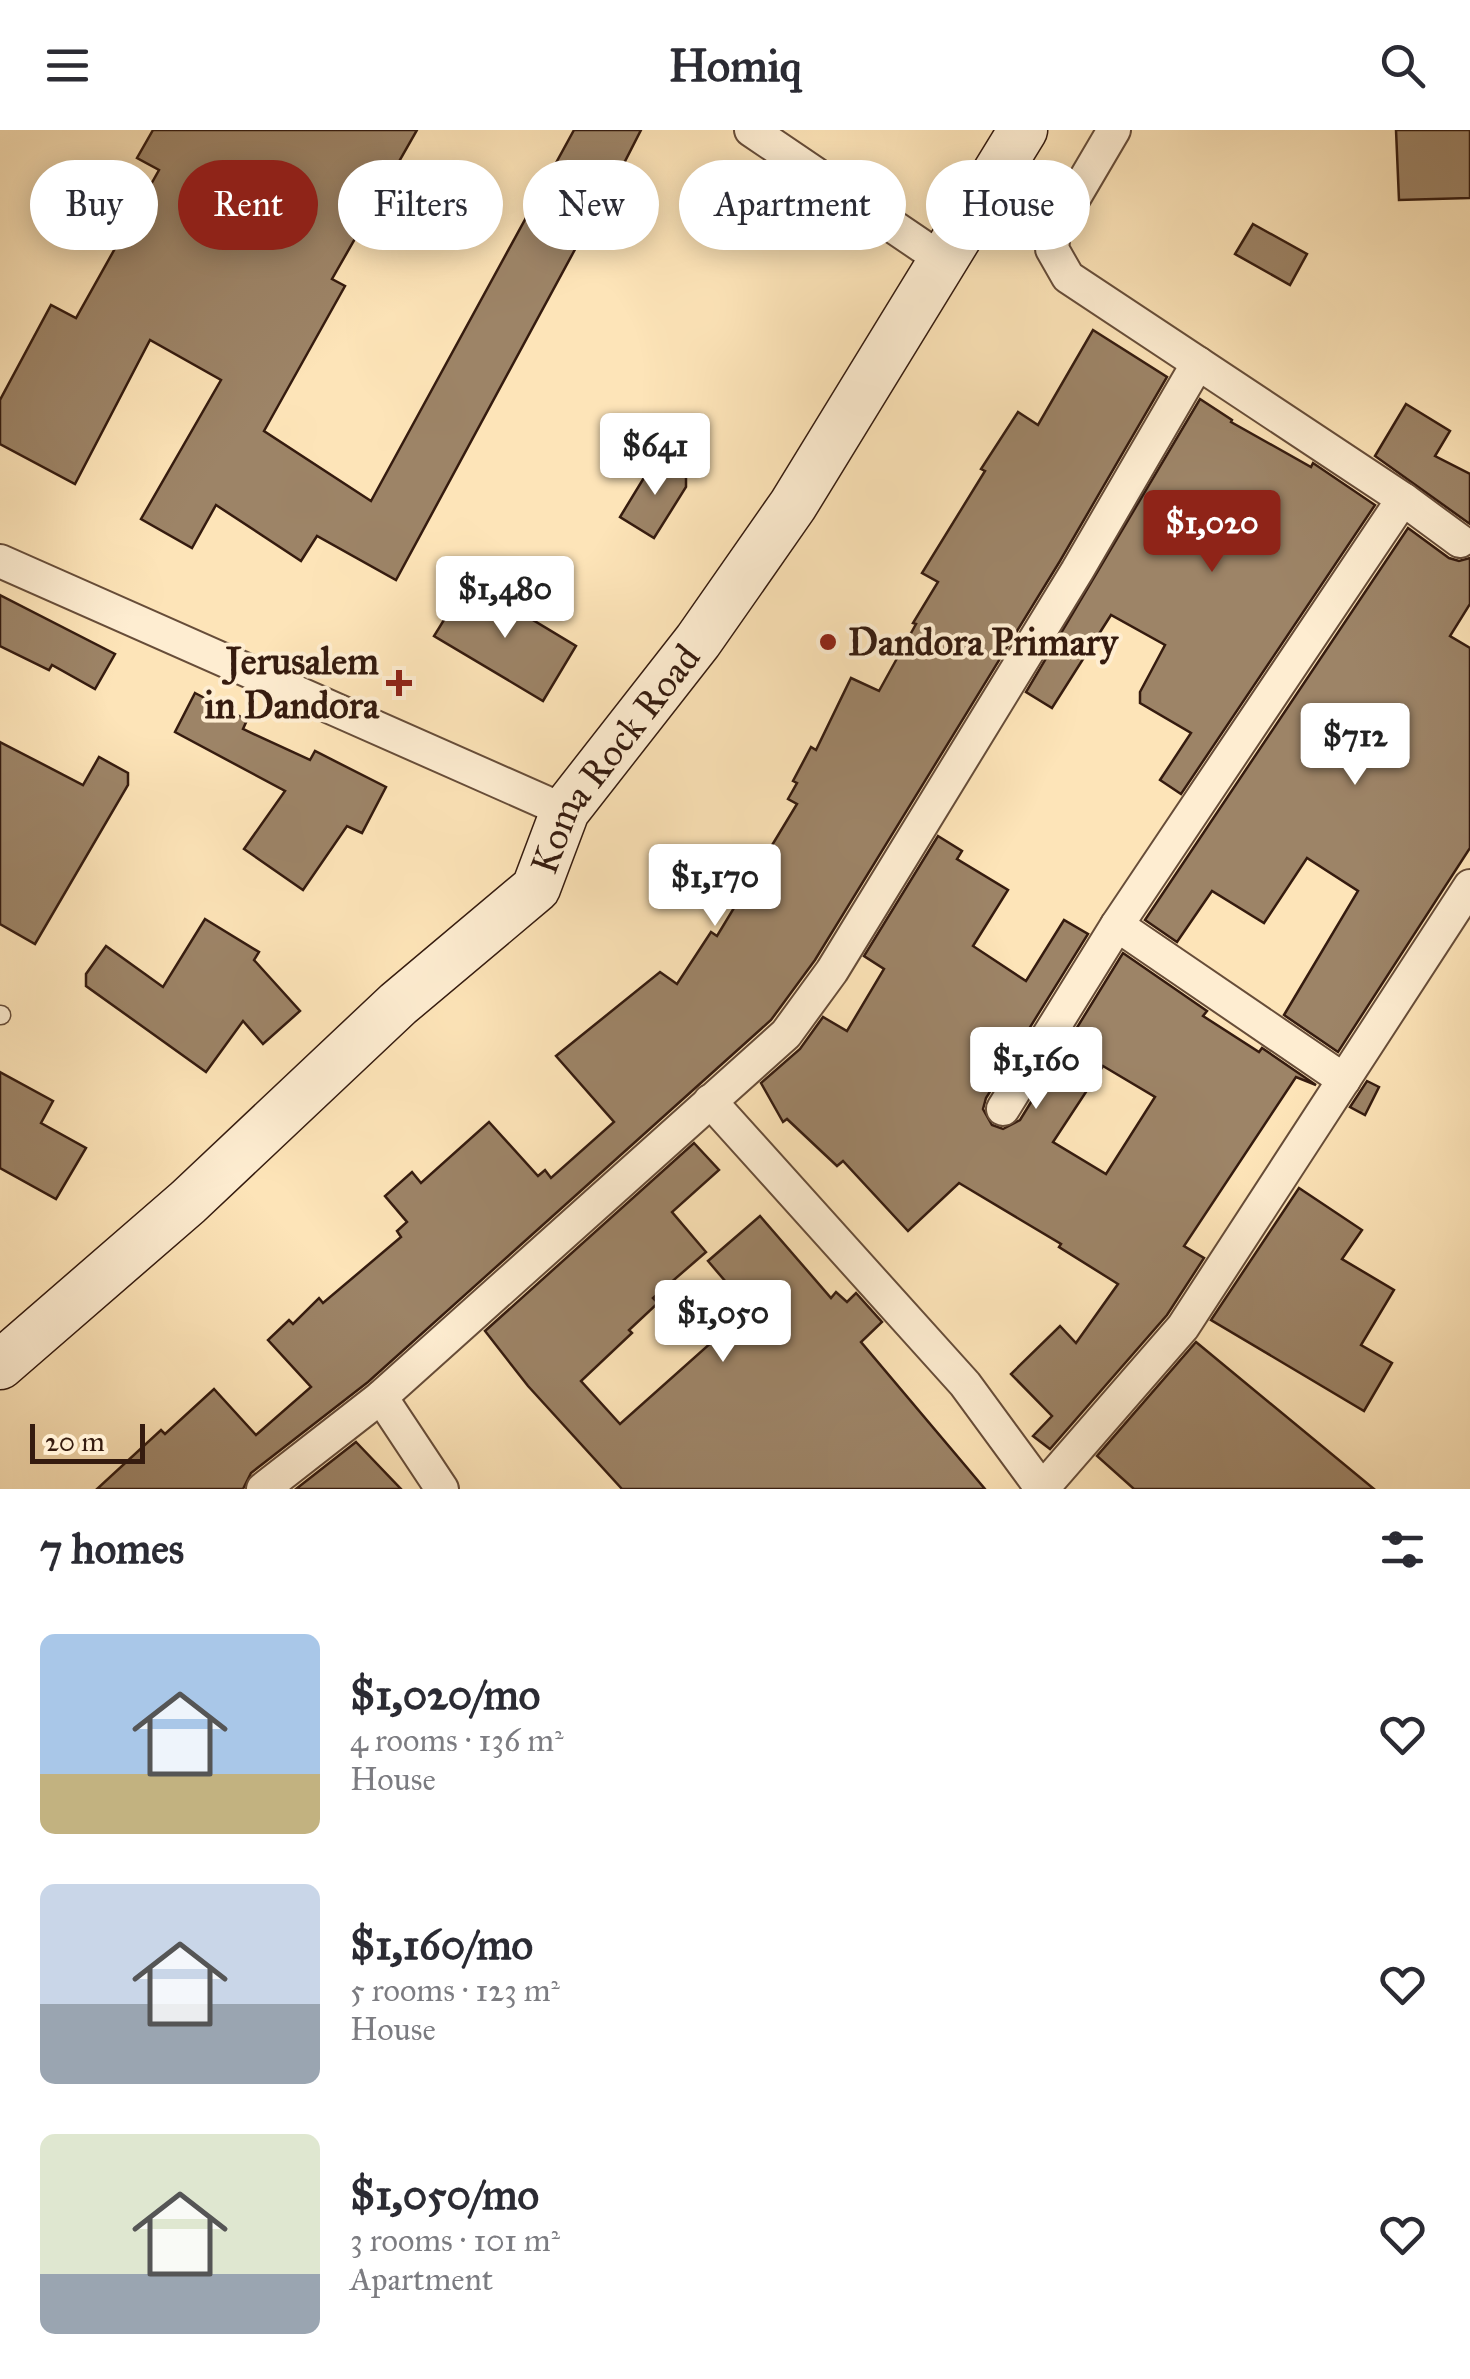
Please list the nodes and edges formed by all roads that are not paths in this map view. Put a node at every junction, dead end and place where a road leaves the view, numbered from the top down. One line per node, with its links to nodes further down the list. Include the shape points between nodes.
1 (751, 130): 4 (street)
2 (1022, 130): 4 (main road, Koma Rock Road)
3 (1114, 130): 5 (street, via 1054,232 1052,249 1068,277)
4 (944, 261): 9 (main road, Koma Rock Road, via 793,505)
5 (1198, 363): 6 (street); 13 (street, via 832,971 786,1034)
6 (1403, 498): 7 (street); 11 (street)
7 (1460, 541)
8 (0, 562): 9 (street)
9 (565, 811): 15 (main road, Koma Rock Road, via 536,888 398,1004 188,1202)
10 (1470, 886): 12 (street)
11 (1117, 925): 12 (street); 14 (street)
12 (1344, 1080): 19 (street, via 1182,1327)
13 (710, 1102): 16 (street); 19 (street, via 965,1384)
14 (1003, 1109)
15 (0, 1365)
16 (381, 1397): 17 (street); 18 (street)
17 (263, 1489)
18 (442, 1489)
19 (1042, 1489)

